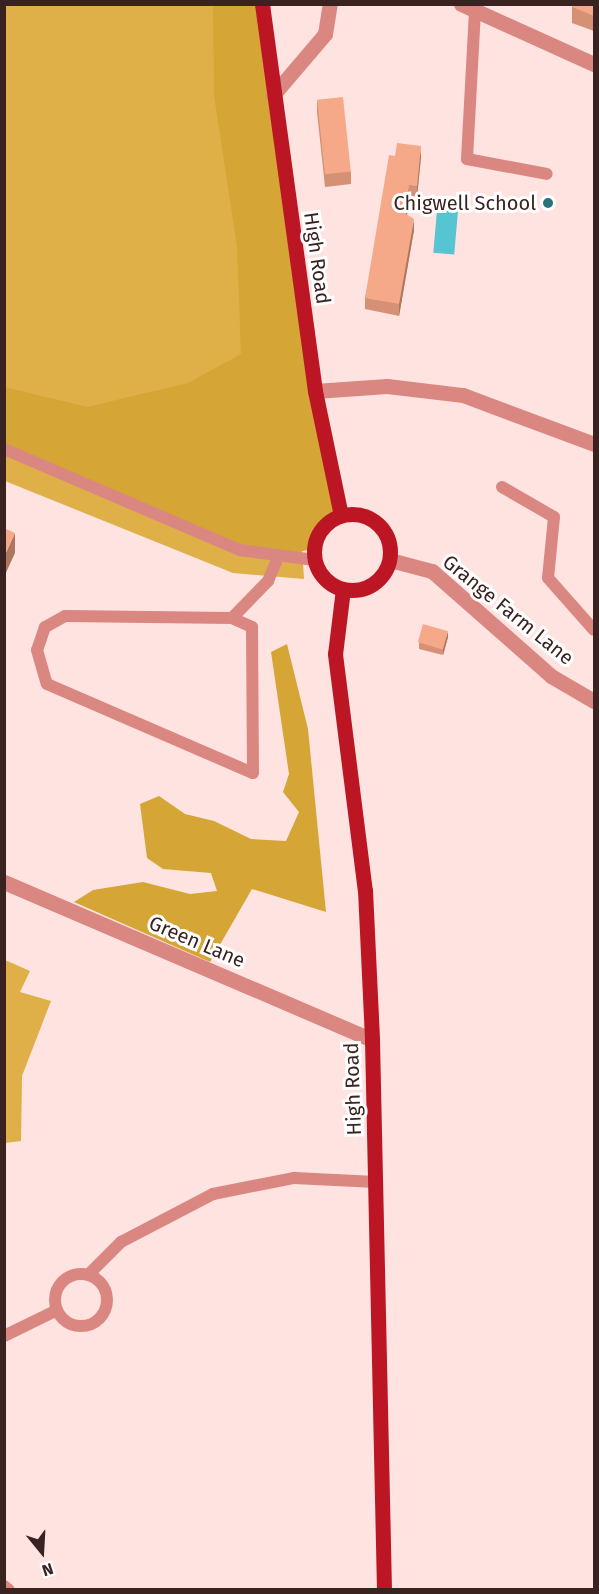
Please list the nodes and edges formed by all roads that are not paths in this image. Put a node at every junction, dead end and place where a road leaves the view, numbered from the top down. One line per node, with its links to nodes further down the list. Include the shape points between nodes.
1 (262, 4): 5 (main road, High Road)
2 (330, 4): 5 (street, via 325,34)
3 (468, 8): 4 (street); 6 (lane, via 467,159)
4 (594, 64)
5 (273, 94): 7 (main road, High Road)
6 (547, 174)
7 (315, 391): 8 (street, via 387,386 464,395); 11 (main road, High Road)
8 (594, 444)
9 (4, 449): 12 (lane, via 240,550)
10 (502, 487): 17 (lane, via 554,516 548,579)
11 (341, 514): 13 (main road, via 321,529); 14 (main road, via 365,515 380,524 390,541)
12 (279, 555): 13 (lane); 16 (lane, via 268,581)
13 (314, 560): 15 (main road, via 327,581)
14 (390, 561): 15 (main road, via 382,577 360,590); 18 (street, Grange Farm Lane, via 432,571 551,676)
15 (343, 590): 20 (main road, High Road, via 335,654 365,890)
16 (232, 618): 16 (lane, via 252,627 253,773 47,684 37,650 45,627 65,616)
17 (594, 630)
18 (594, 701)
19 (4, 882): 20 (street, Green Lane)
20 (372, 1040): 21 (main road, High Road)
21 (376, 1182): 22 (lane, via 294,1178 213,1194 121,1242); 27 (main road, High Road)
22 (88, 1275): 23 (lane, via 61,1284); 23 (lane, via 107,1295 98,1320 72,1325)
23 (57, 1310): 24 (lane)
24 (4, 1336)
25 (4, 1586): 26 (lane)
26 (9, 1590)
27 (384, 1590)

